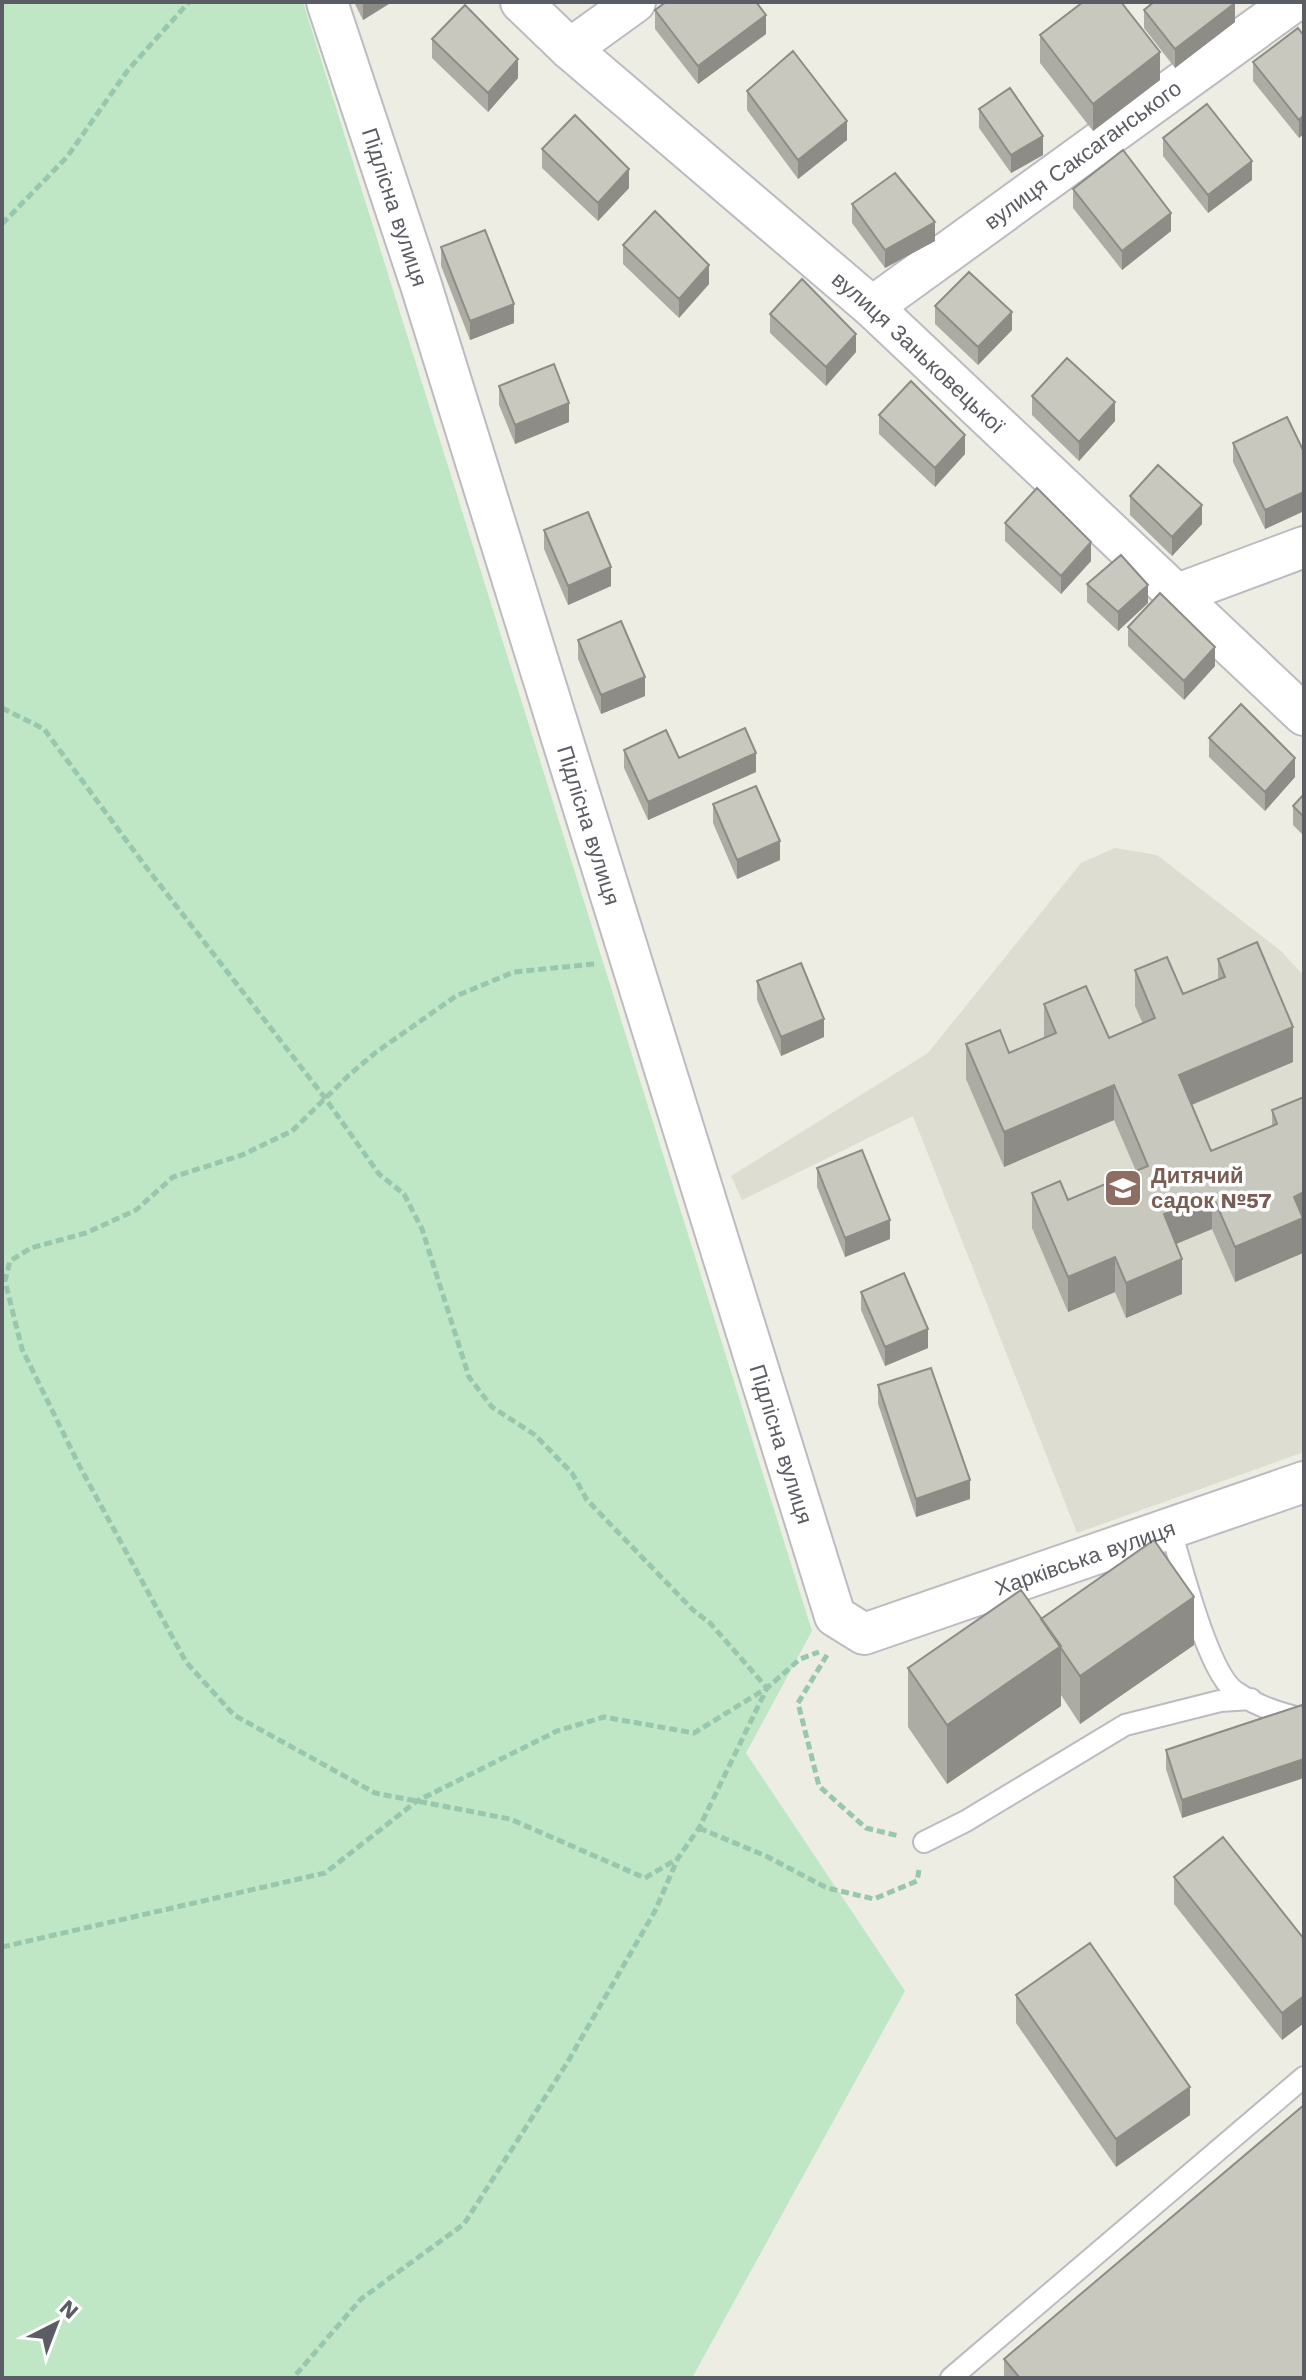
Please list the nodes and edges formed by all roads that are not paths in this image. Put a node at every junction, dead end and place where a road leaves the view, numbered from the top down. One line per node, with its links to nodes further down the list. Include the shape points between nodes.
1 (327, 2): 12 (street, Підлісна вулиця, via 430,315 835,1616)
2 (521, 2): 5 (street, вулиця Заньковецької)
3 (635, 2): 5 (street)
4 (1293, 2): 6 (street, вулиця Саксаганського)
5 (570, 49): 6 (street, вулиця Заньковецької)
6 (872, 307): 8 (street, вулиця Заньковецької)
7 (1304, 547): 8 (street)
8 (1175, 595): 9 (street, вулиця Заньковецької)
9 (1304, 715)
10 (1304, 1482): 11 (street, Харківська вулиця)
11 (1170, 1528): 12 (street, Харківська вулиця); 13 (lane, via 1211,1656 1233,1691)
12 (848, 1640)
13 (1251, 1699): 14 (lane); 15 (lane, via 1220,1701 1125,1725)
14 (1304, 1719)
15 (924, 1842)
16 (1304, 2077): 17 (lane)
17 (951, 2378)

